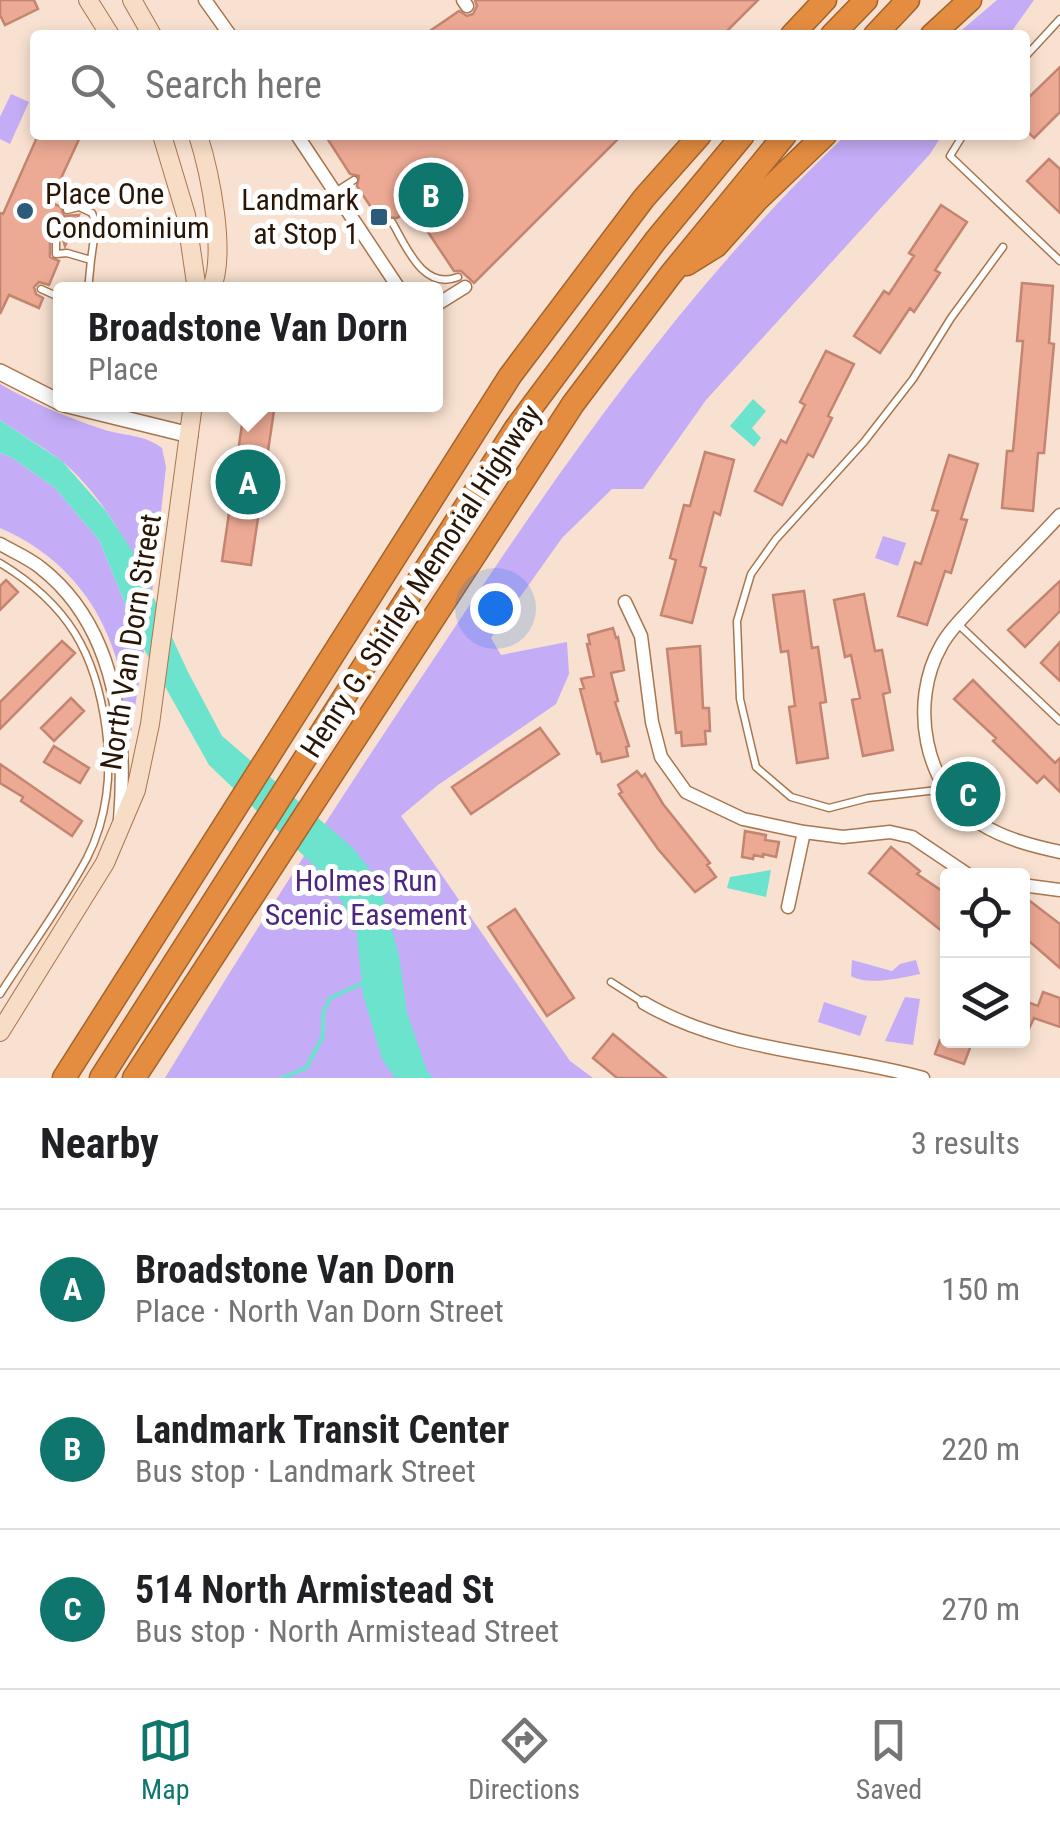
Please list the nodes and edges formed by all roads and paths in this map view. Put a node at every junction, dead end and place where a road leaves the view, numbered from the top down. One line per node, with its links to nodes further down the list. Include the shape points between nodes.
1 (88, 0): 10 (main road)
2 (132, 0): 11 (main road)
3 (205, 0): 12 (street)
4 (810, 0): 13 (highway)
5 (824, 0): 14 (highway)
6 (866, 0): 15 (highway)
7 (908, 0): 16 (highway)
8 (970, 0): 17 (highway)
9 (1060, 19): 18 (lane)
10 (107, 30)
11 (149, 30)
12 (226, 30)
13 (784, 30)
14 (797, 30)
15 (837, 30)
16 (880, 30)
17 (937, 30)
18 (1030, 52)
19 (164, 140): 37 (main road, via 186,215)
20 (199, 140): 38 (main road, via 212,196)
21 (300, 140): 28 (street)
22 (695, 140): 67 (highway, Henry G. Shirley Memorial Highway, via 510,376)
23 (739, 140): 68 (highway, via 516,428)
24 (781, 140): 35 (highway, Henry G. Shirley Memorial Highway)
25 (820, 140): 35 (highway, via 716,246)
26 (960, 140): 34 (lane, via 950,156)
27 (354, 180): 28 (lane)
28 (335, 192): 39 (street)
29 (67, 210): 33 (lane, via 92,213)
30 (392, 222): 40 (lane, via 424,272)
31 (56, 234): 33 (lane, via 56,254)
32 (1003, 247): 55 (lane, via 913,380 776,538 751,574 738,621 740,699 756,767 791,797 829,808)
33 (91, 260): 36 (lane)
34 (1060, 261)
35 (671, 274): 69 (highway, Henry G. Shirley Memorial Highway, via 573,404)
36 (89, 282)
37 (196, 282)
38 (214, 282)
39 (395, 282)
40 (461, 282): 43 (street)
41 (41, 289): 42 (lane)
42 (53, 295)
43 (443, 299)
44 (0, 372): 45 (street)
45 (53, 398)
46 (96, 412): 48 (street)
47 (192, 412): 48 (main road, North Van Dorn Street)
48 (190, 435): 57 (main road, North Van Dorn Street, via 142,765)
49 (1060, 515): 53 (street)
50 (0, 544): 57 (street, via 40,567 97,640 113,689 121,761)
51 (0, 562): 64 (lane, via 44,595 85,647 100,688 109,752 104,808 87,857)
52 (625, 602): 56 (street, via 641,636 661,758 686,792 744,819)
53 (958, 624): 54 (lane); 55 (street, via 942,644 924,698 928,746)
54 (1060, 721)
55 (947, 788): 58 (street, via 978,823)
56 (804, 832): 59 (street, via 912,837); 62 (street)
57 (118, 836): 66 (main road, North Van Dorn Street)
58 (1060, 852)
59 (958, 868)
60 (1030, 886): 61 (street)
61 (1060, 890)
62 (788, 907)
63 (611, 982): 65 (lane)
64 (0, 994)
65 (644, 1003): 70 (street, via 731,1038)
66 (0, 1032)
67 (64, 1078)
68 (101, 1078)
69 (134, 1078)
70 (923, 1078)

